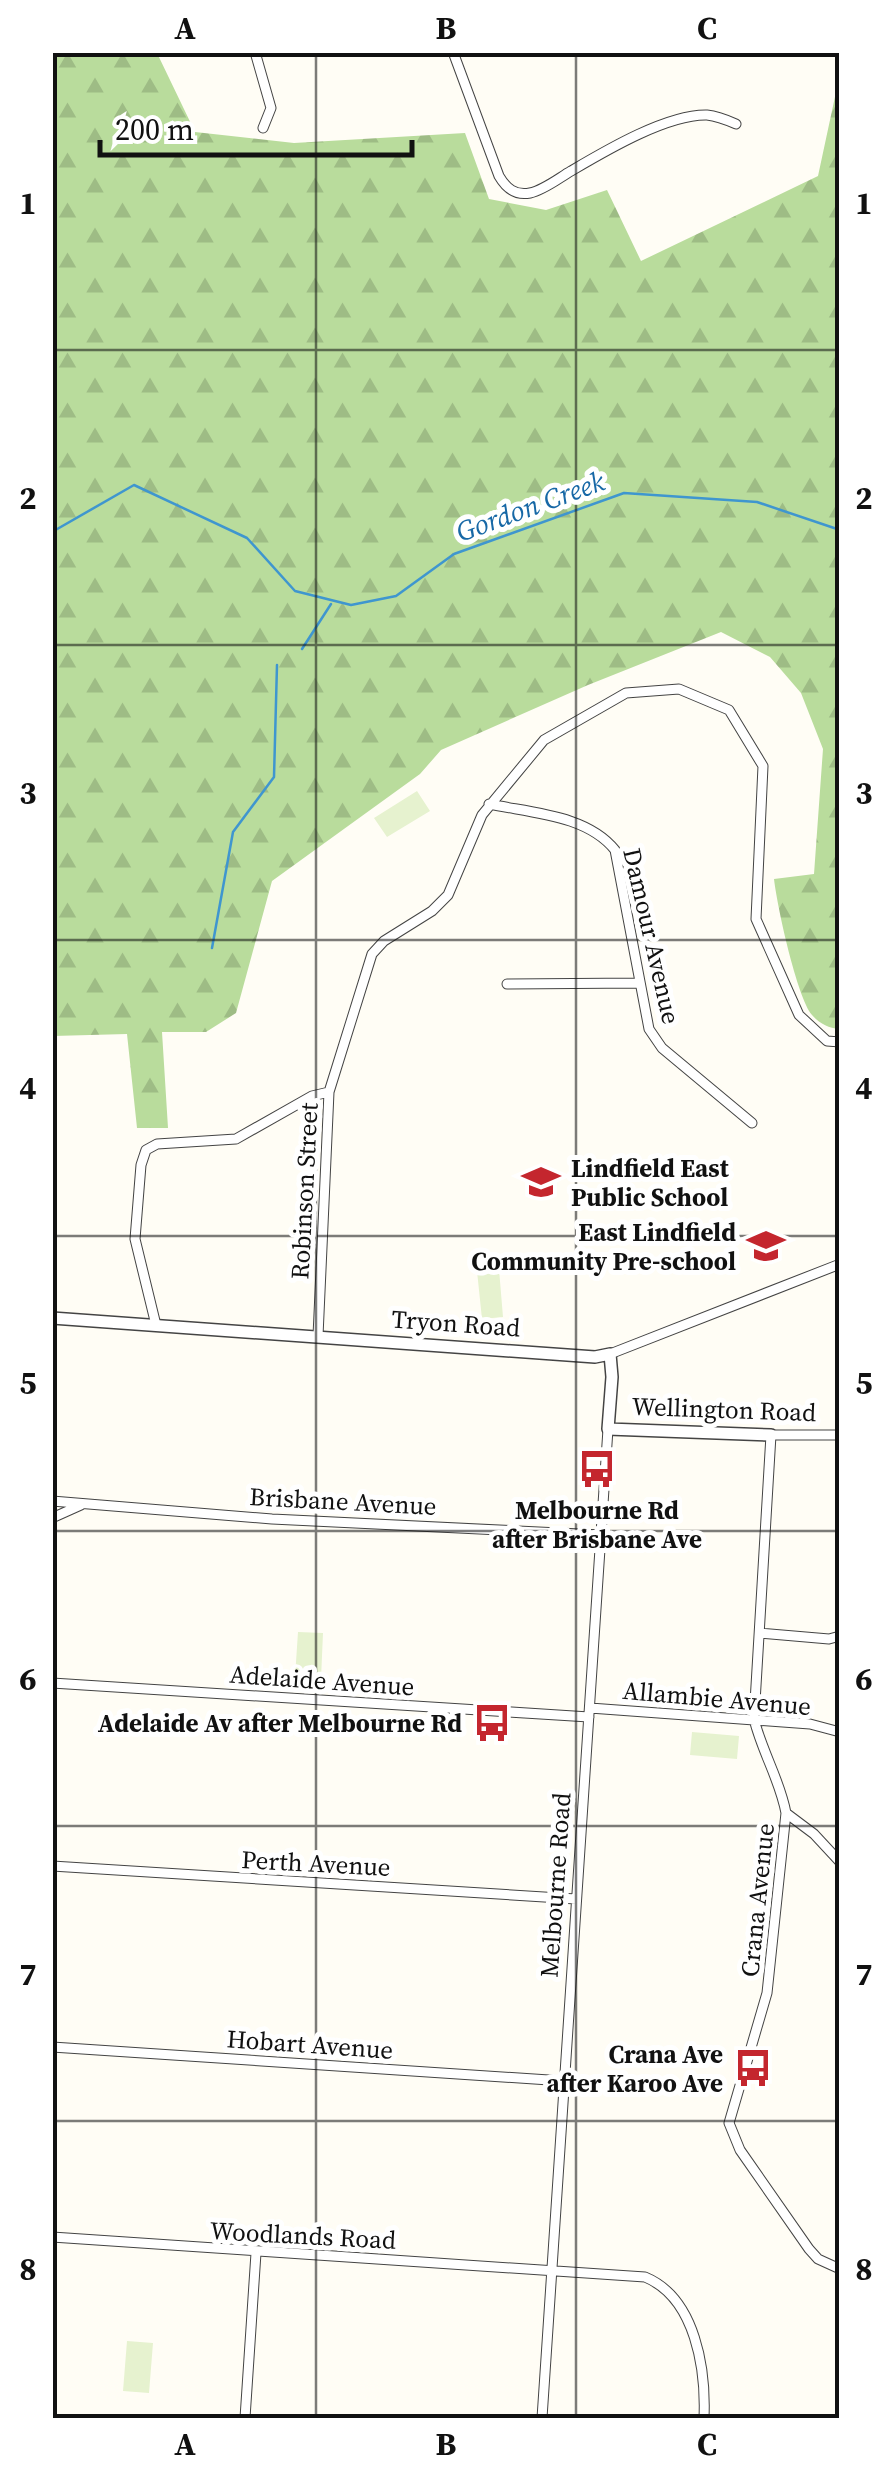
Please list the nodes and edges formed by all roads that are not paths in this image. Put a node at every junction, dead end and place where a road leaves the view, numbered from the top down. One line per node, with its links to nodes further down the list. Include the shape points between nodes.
1 (255, 52): 4 (street, via 271,108)
2 (453, 52): 3 (street, via 499,176 512,191 528,194 648,131 698,116)
3 (736, 124)
4 (263, 128)
5 (489, 804): 6 (street, Damour Avenue, via 590,826 604,836 615,850); 8 (street, Robinson Street, via 544,740 626,693 679,688 729,710 763,766 756,919 798,1014 827,1041); 9 (street, Robinson Street, via 448,895 372,954)
6 (639, 983): 7 (street); 10 (street, Damour Avenue, via 650,1030 662,1048)
7 (507, 984)
8 (840, 1042)
9 (329, 1092): 13 (street, via 236,1139 146,1150 135,1238); 14 (street, Robinson Street)
10 (752, 1122)
11 (840, 1264): 15 (street, Tryon Road)
12 (52, 1318): 13 (street, Tryon Road)
13 (156, 1326): 14 (street, Tryon Road)
14 (318, 1336): 15 (street, Tryon Road)
15 (610, 1354): 16 (street, Melbourne Road)
16 (608, 1428): 17 (street, Wellington Road); 22 (street, Melbourne Road)
17 (771, 1435): 18 (street, Wellington Road); 23 (street, Crana Avenue)
18 (840, 1435)
19 (52, 1501): 20 (street, Brisbane Avenue)
20 (83, 1503): 21 (street); 22 (street, Brisbane Avenue)
21 (52, 1518)
22 (600, 1536): 26 (street, Melbourne Road)
23 (760, 1633): 24 (street); 27 (street, Crana Avenue)
24 (840, 1636)
25 (52, 1683): 26 (street, Adelaide Avenue)
26 (590, 1713): 27 (street, Allambie Avenue); 32 (street, Melbourne Road)
27 (754, 1719): 28 (street, Allambie Avenue); 29 (street, Crana Avenue)
28 (840, 1732)
29 (786, 1813): 30 (street); 37 (street, Crana Avenue, via 766,1993 728,2123 808,2249)
30 (840, 1862)
31 (52, 1866): 32 (street, Perth Avenue)
32 (576, 1899): 34 (street, Melbourne Road)
33 (52, 2047): 34 (street, Hobart Avenue)
34 (564, 2081): 38 (street, Melbourne Road)
35 (52, 2237): 36 (street, Woodlands Road)
36 (256, 2253): 38 (street, Woodlands Road); 39 (street)
37 (840, 2268)
38 (552, 2270): 40 (street, Melbourne Road); 41 (street, Woodlands Road, via 657,2282 682,2308 695,2339)
39 (245, 2418)
40 (542, 2418)
41 (704, 2418)

